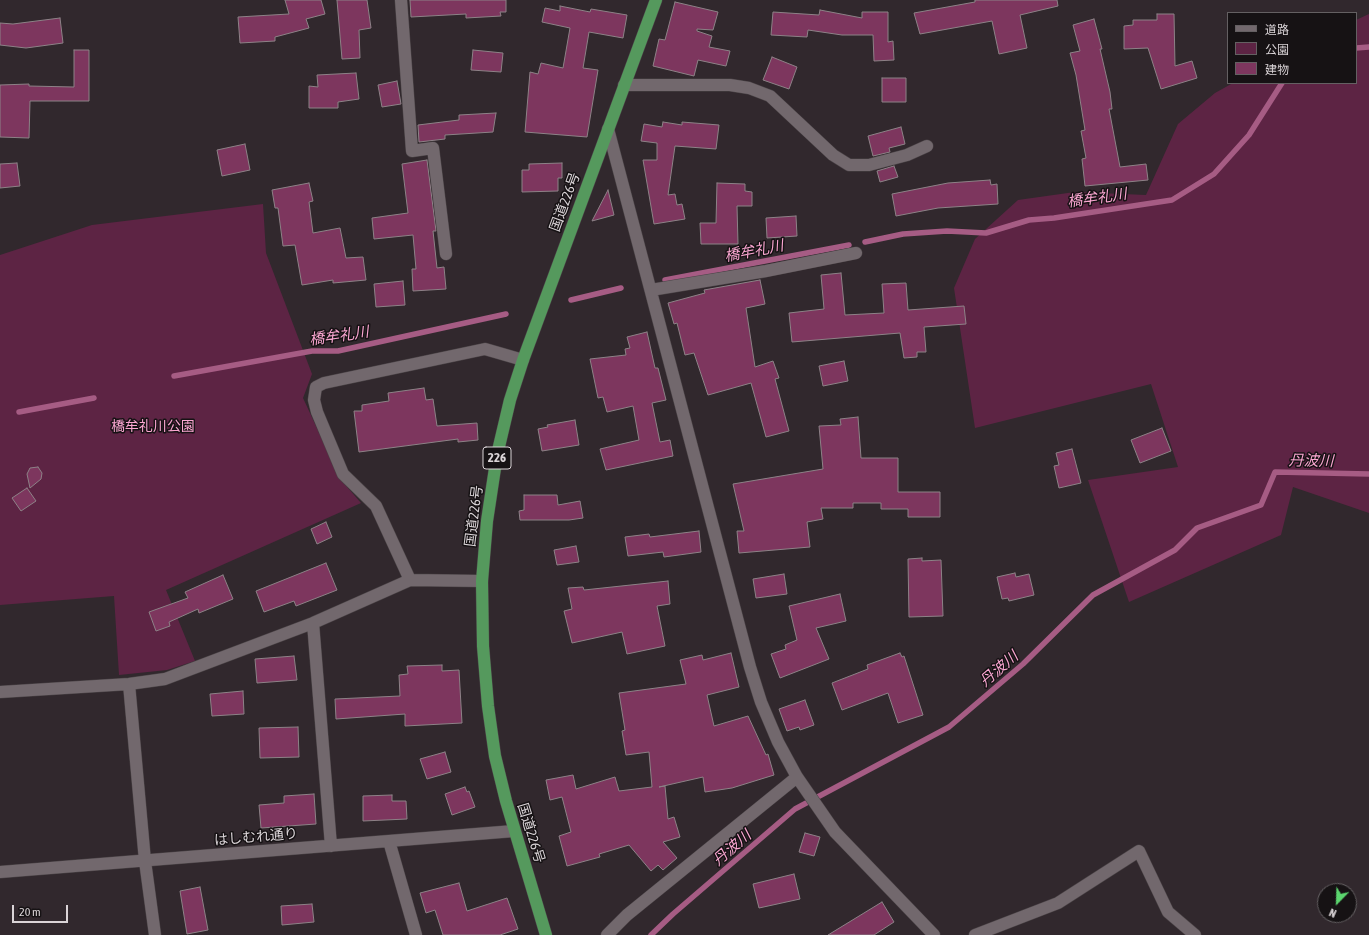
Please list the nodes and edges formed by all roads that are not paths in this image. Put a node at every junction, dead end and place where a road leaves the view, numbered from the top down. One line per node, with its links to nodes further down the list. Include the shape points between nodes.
1 (401, 0): 7 (street, via 412,151 433,148)
2 (656, 0): 3 (highway, 国道226号 / 226)
3 (624, 85): 4 (highway, 国道226号 / 226); 5 (street, via 730,85 749,88 770,96 833,155 849,165 869,165 907,155)
4 (608, 129): 8 (street); 9 (highway, 国道226号 / 226)
5 (927, 146)
6 (856, 253): 8 (street)
7 (446, 254)
8 (651, 290): 15 (street, via 750,667 778,742)
9 (523, 360): 10 (street, via 485,349 324,383 316,387 314,400 317,412 343,474 376,506); 11 (highway, 国道226号 / 226, via 497,455 487,520)
10 (410, 580): 11 (street); 12 (street)
11 (482, 580): 16 (highway, 国道226号 / 226, via 483,646 488,706 495,756)
12 (313, 623): 13 (street, via 165,679); 18 (street)
13 (129, 684): 14 (street); 19 (street)
14 (0, 692)
15 (800, 780): 24 (street, via 634,910); 25 (street, via 835,832)
16 (514, 831): 17 (street, はしむれ通り); 23 (highway, 国道226号 / 226)
17 (389, 841): 18 (street, はしむれ通り); 22 (street)
18 (330, 846): 19 (street, はしむれ通り)
19 (145, 861): 20 (street, はしむれ通り); 21 (street)
20 (0, 872)
21 (155, 935)
22 (416, 935)
23 (546, 935)
24 (607, 935)
25 (934, 935)
26 (975, 935): 27 (street, via 1058,903 1139,852 1168,912)
27 (1195, 935)

